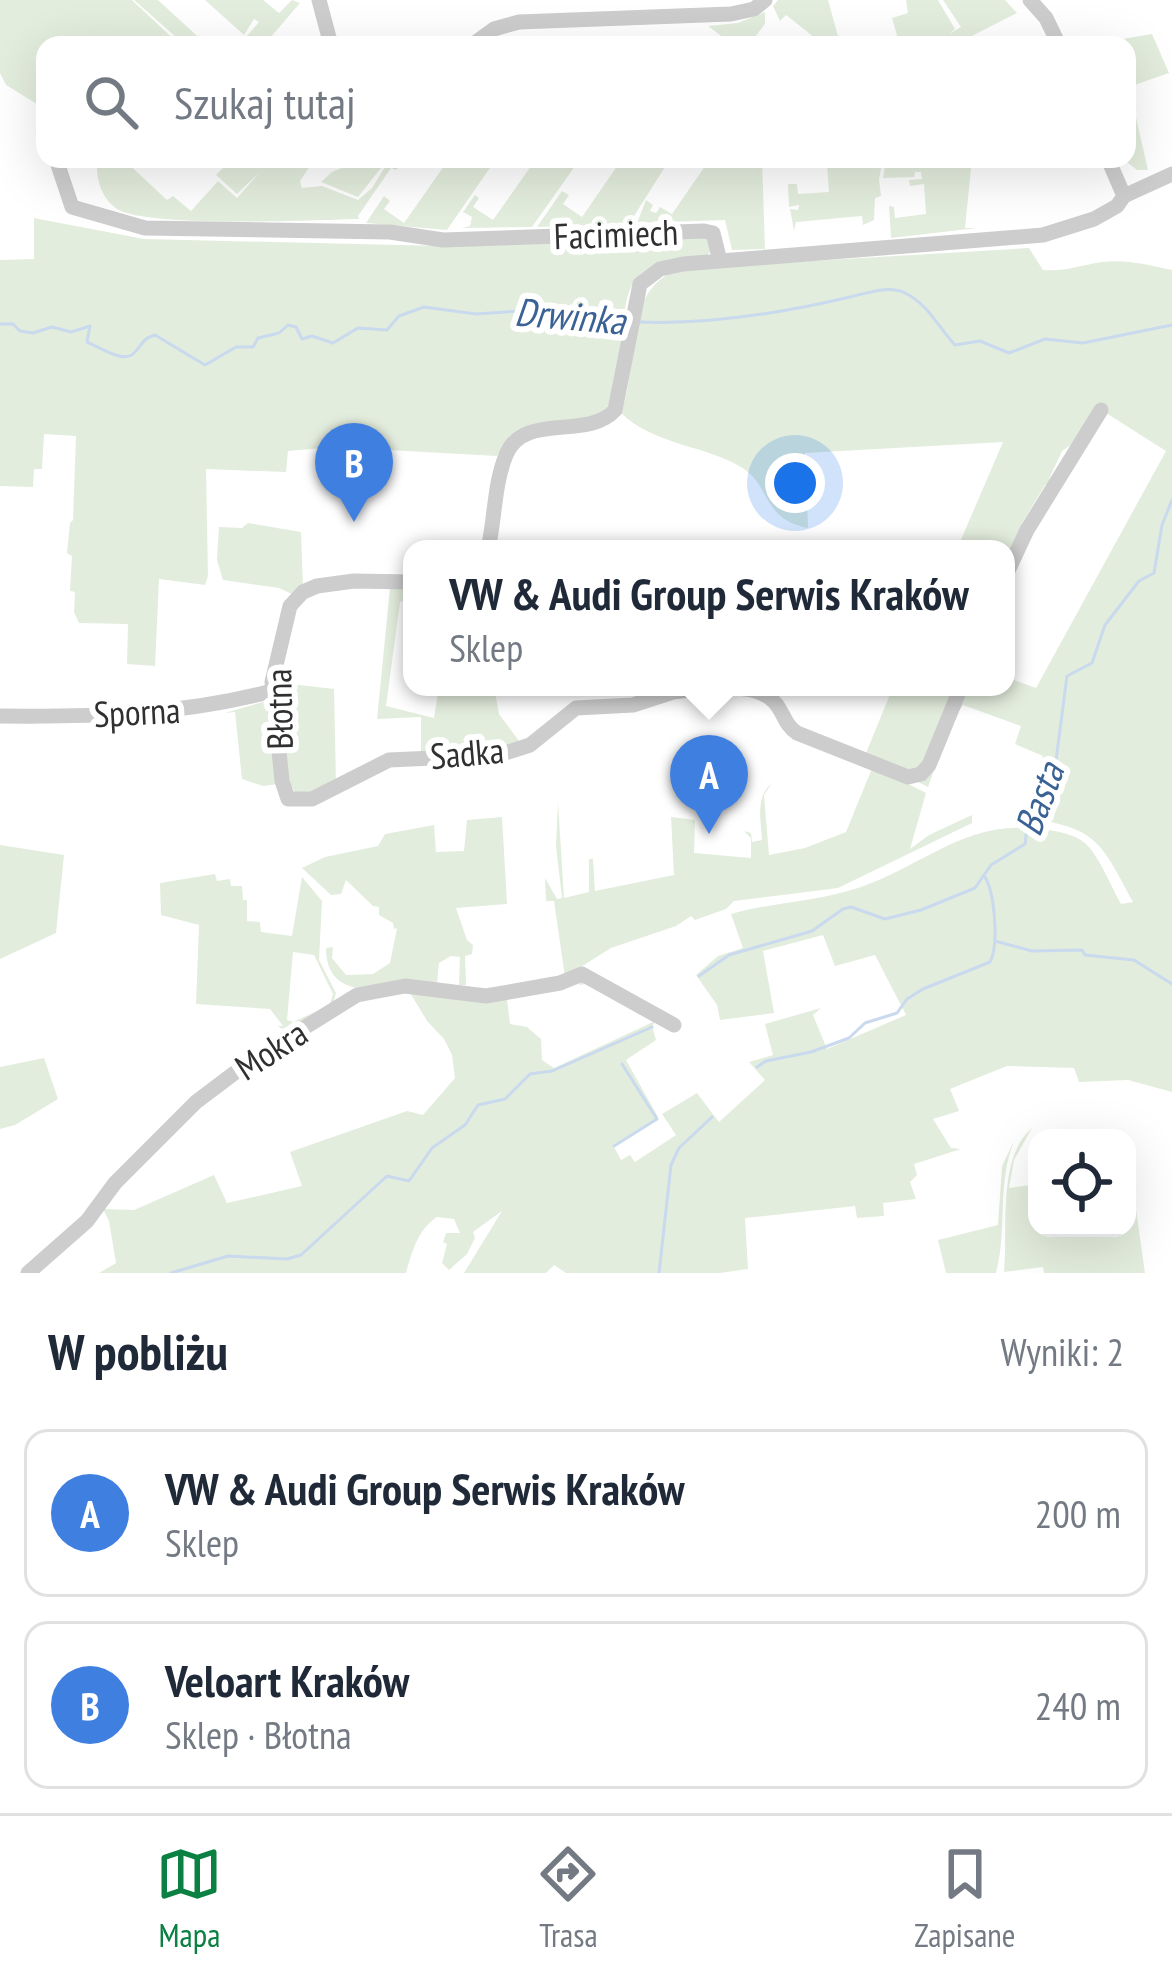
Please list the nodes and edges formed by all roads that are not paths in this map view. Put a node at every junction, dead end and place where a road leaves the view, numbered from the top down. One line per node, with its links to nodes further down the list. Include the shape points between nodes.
1 (319, 0): 4 (street)
2 (765, 0): 5 (street, via 731,14 519,22)
3 (1030, 0): 6 (street)
4 (329, 36)
5 (484, 36)
6 (1054, 36)
7 (59, 168): 11 (street, Facimiech, via 72,206 145,228 443,240 704,231 718,242)
8 (1112, 168): 10 (street)
9 (1172, 174): 10 (street, Facimiech)
10 (1124, 196): 11 (street, Facimiech, via 1094,219 1043,235)
11 (720, 261): 13 (street, via 670,266 640,284 612,415 525,434 508,449)
12 (1101, 410): 14 (street)
13 (490, 540)
14 (1015, 556)
15 (403, 582): 16 (street, Błotna, via 302,592 284,625)
16 (272, 691): 20 (street, Sporna, via 178,711); 21 (street, Błotna)
17 (661, 696): 21 (street, Sadka, via 576,708 530,745 499,755 388,760 312,799)
18 (768, 696): 19 (street, Sadka, via 790,729 908,777 929,765)
19 (957, 696)
20 (0, 716)
21 (288, 799)
22 (674, 1025): 23 (street, Mokra, via 582,974 486,996 405,986 357,995 196,1102)
23 (28, 1273)

